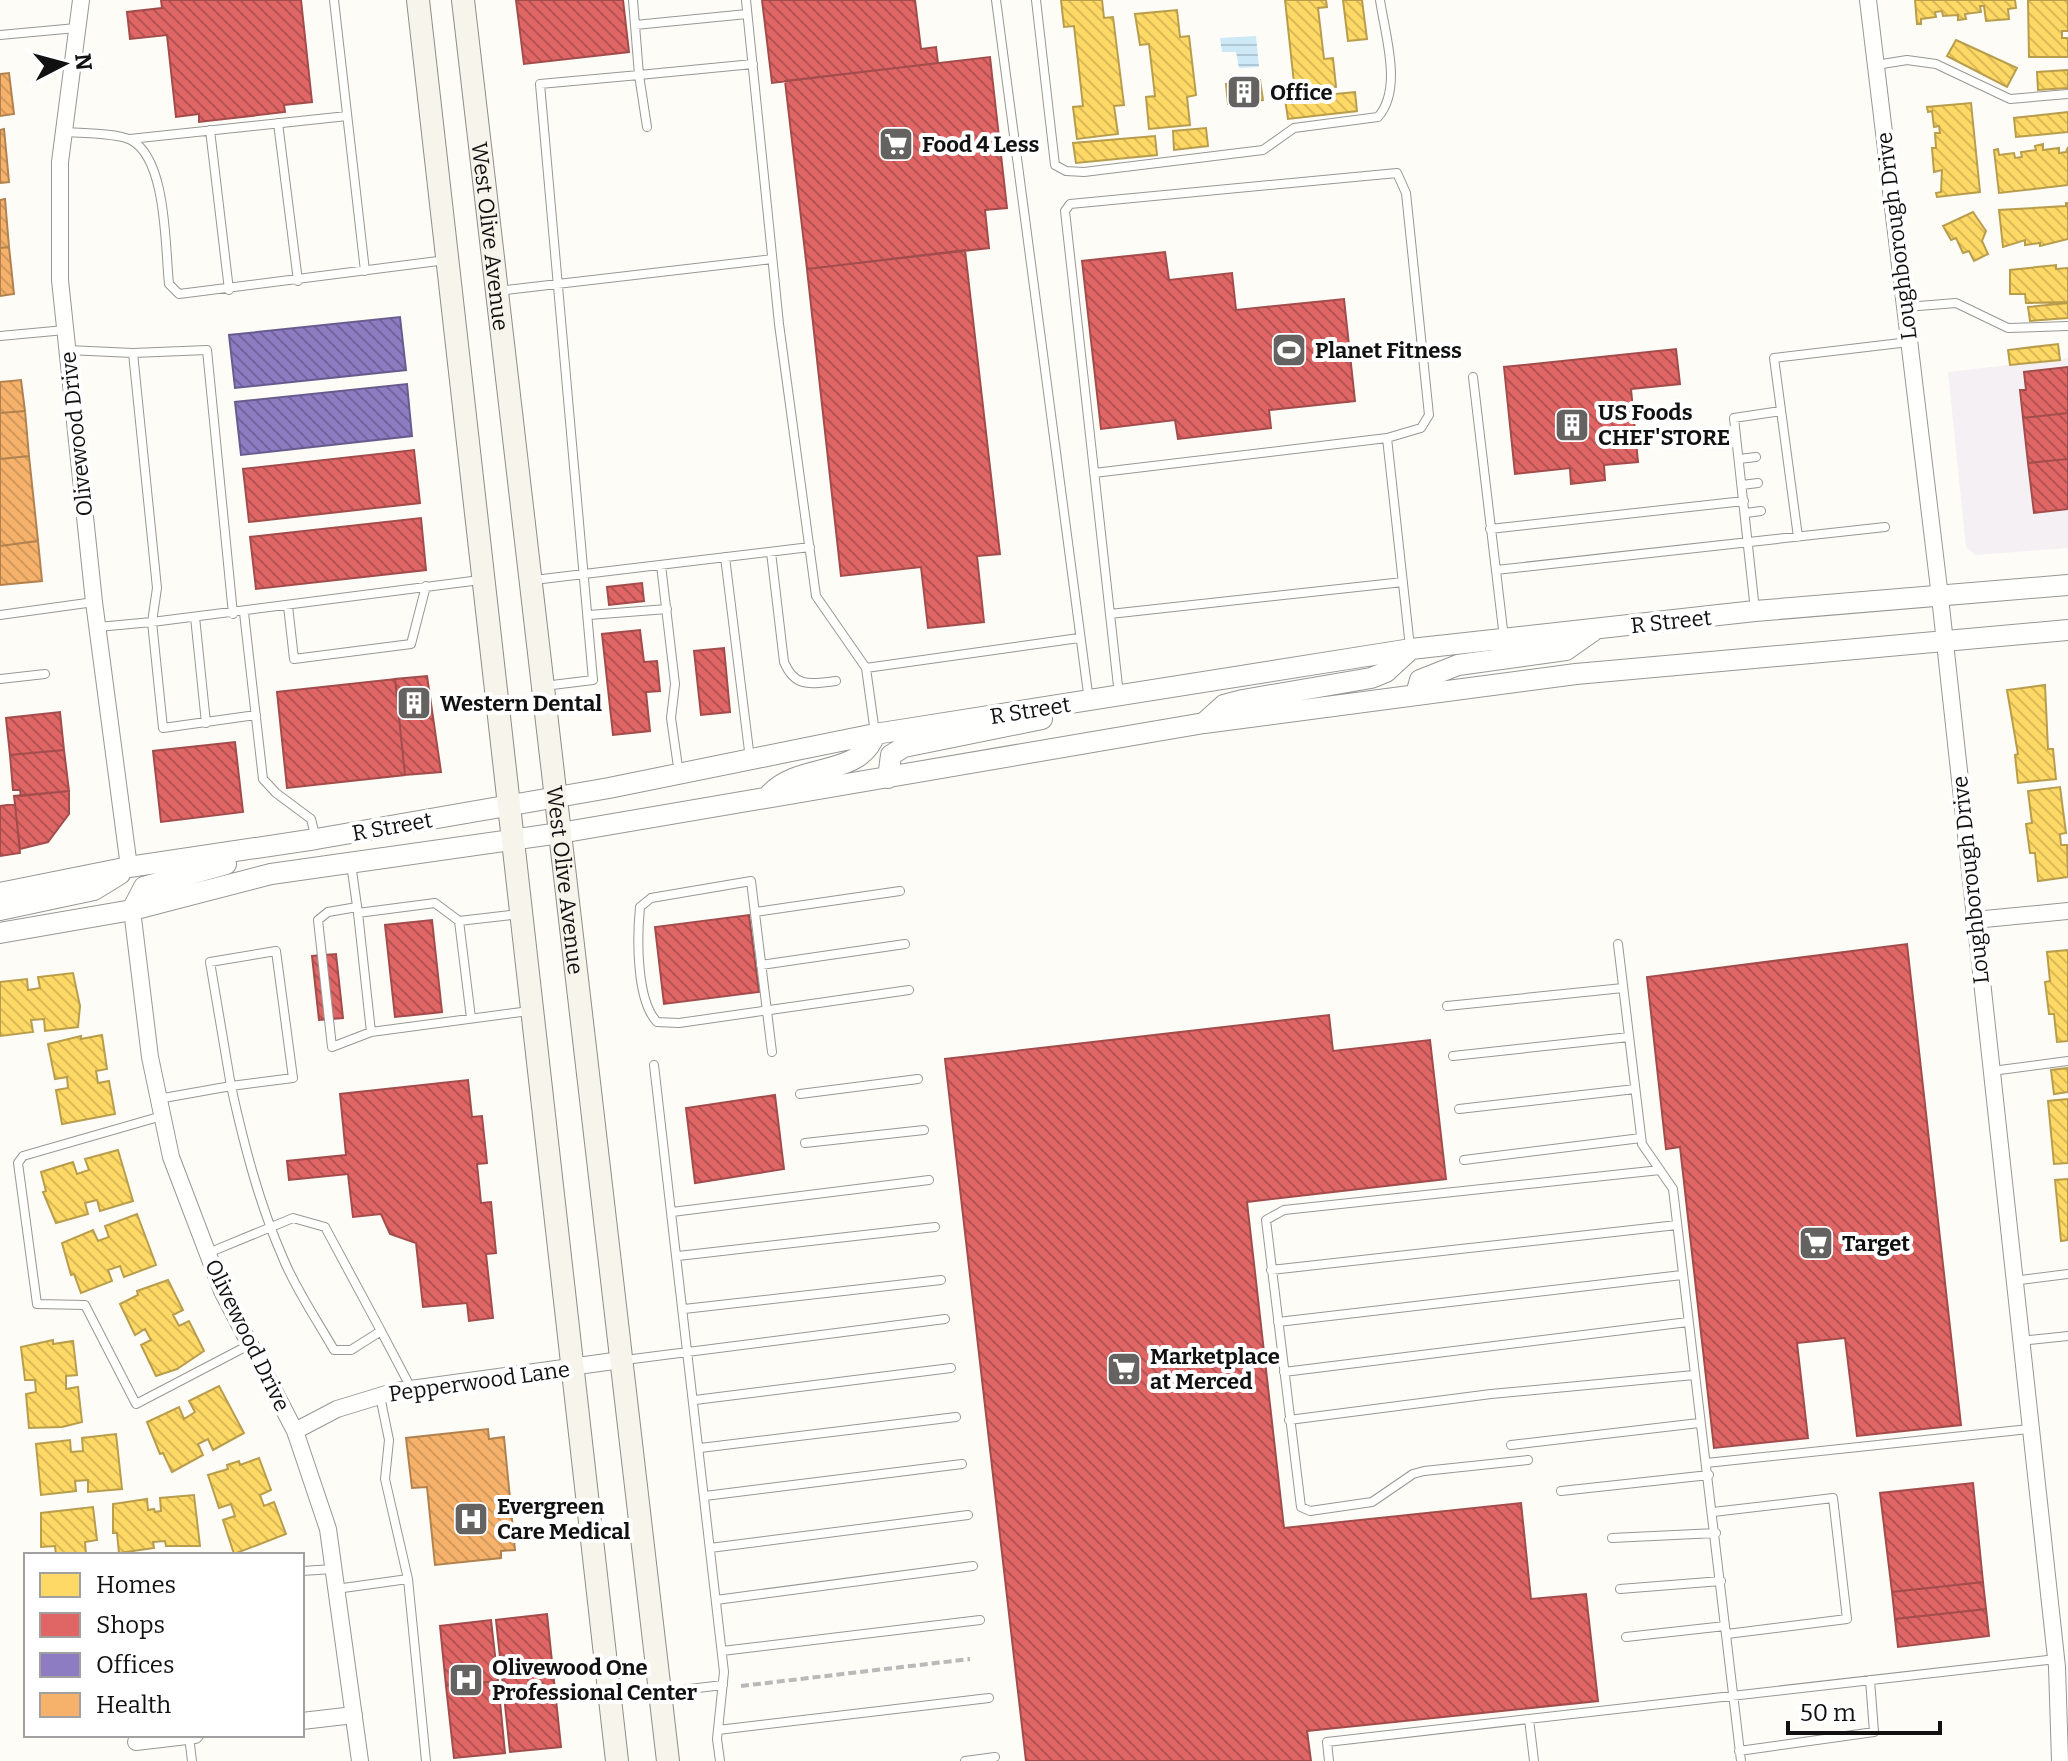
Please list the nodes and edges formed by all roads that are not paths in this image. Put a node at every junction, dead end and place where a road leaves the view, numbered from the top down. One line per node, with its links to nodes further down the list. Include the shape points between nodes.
1 (81, 0): 13 (street, Olivewood Drive)
2 (334, 0): 19 (lane)
3 (418, 0): 26 (main road, West Olive Avenue)
4 (463, 0): 31 (main road, West Olive Avenue)
5 (633, 0): 12 (lane)
6 (746, 0): 11 (lane)
7 (996, 0): 85 (lane)
8 (1036, 0): 9 (lane, via 1055,165 1084,172 1263,150 1294,128 1378,117 1391,90)
9 (1380, 0)
10 (1868, 0): 16 (street, Loughborough Drive)
11 (747, 14): 12 (lane); 15 (lane)
12 (635, 25): 17 (lane)
13 (76, 28): 14 (lane); 23 (street, Olivewood Drive)
14 (0, 35)
15 (753, 64): 17 (lane); 25 (lane)
16 (1876, 65): 18 (lane, via 1907,60 1936,64 2010,99); 32 (street, Loughborough Drive)
17 (639, 75): 21 (lane); 29 (lane, via 540,84)
18 (2068, 94)
19 (347, 116): 20 (lane); 27 (lane)
20 (278, 123): 22 (lane); 28 (lane)
21 (647, 127)
22 (210, 130): 24 (lane); 30 (lane)
23 (63, 132): 24 (lane); 34 (street, Olivewood Drive, via 58,226)
24 (130, 139): 30 (lane, via 151,158 169,284 179,294)
25 (772, 259): 29 (lane); 60 (lane)
26 (447, 260): 27 (lane); 66 (main road, West Olive Avenue)
27 (365, 271): 28 (lane)
28 (298, 281): 30 (lane)
29 (558, 282): 31 (lane); 65 (lane)
30 (229, 290)
31 (497, 291): 67 (main road, West Olive Avenue)
32 (1905, 307): 33 (lane, via 1956,303 2008,328); 36 (street, Loughborough Drive)
33 (2068, 326)
34 (65, 330): 35 (lane); 37 (street, Olivewood Drive)
35 (0, 336)
36 (1909, 342): 40 (lane, via 1774,358); 71 (street, Loughborough Drive)
37 (67, 350): 38 (lane); 72 (street, Olivewood Drive)
38 (133, 353): 77 (lane, via 207,350); 82 (lane, via 157,588)
39 (1473, 377): 57 (lane)
40 (1781, 411): 42 (lane); 45 (lane, via 1734,418)
41 (1387, 438): 46 (lane); 46 (lane, via 1421,428 1429,415 1406,193 1397,173 1070,204 1065,211); 68 (lane)
42 (1787, 454): 43 (lane); 47 (lane)
43 (1777, 455)
44 (1756, 457): 45 (lane)
45 (1739, 459): 50 (lane)
46 (1094, 473): 78 (lane)
47 (1790, 480): 48 (lane); 52 (lane)
48 (1780, 481)
49 (1758, 483): 50 (lane)
50 (1742, 485): 51 (lane)
51 (1744, 501): 55 (lane); 57 (lane)
52 (1794, 507): 53 (lane); 58 (lane)
53 (1784, 509)
54 (1761, 511): 55 (lane)
55 (1746, 513): 59 (lane)
56 (1885, 527): 58 (lane)
57 (1490, 529): 64 (lane)
58 (1798, 537): 59 (lane)
59 (1750, 543): 64 (lane); 75 (lane)
60 (810, 547): 61 (lane); 89 (lane, via 816,596)
61 (771, 552): 62 (lane); 92 (lane, via 790,677 802,685)
62 (725, 557): 63 (lane); 102 (lane)
63 (661, 565): 65 (lane); 74 (lane)
64 (1496, 570): 88 (lane)
65 (586, 574): 67 (lane); 80 (lane)
66 (483, 580): 70 (lane); 107 (main road, West Olive Avenue)
67 (529, 581): 93 (main road, West Olive Avenue)
68 (1403, 582): 78 (lane); 87 (lane)
69 (2068, 585): 71 (street, R Street)
70 (426, 586): 73 (lane); 73 (lane, via 411,644 294,659)
71 (1940, 597): 75 (street, R Street); 86 (street, Loughborough Drive)
72 (94, 602): 79 (lane); 83 (street, Olivewood Drive)
73 (288, 606): 76 (lane)
74 (667, 609): 80 (lane); 103 (lane)
75 (1755, 611): 88 (street, R Street, via 1596,629)
76 (244, 613): 77 (lane); 98 (lane)
77 (233, 614): 81 (lane)
78 (1110, 614): 95 (lane)
79 (0, 615)
80 (589, 615): 93 (lane, via 593,680)
81 (195, 617): 82 (lane); 99 (lane)
82 (152, 622): 83 (lane); 99 (lane, via 163,728)
83 (97, 627): 113 (street, Olivewood Drive)
84 (2068, 630): 86 (street, R Street)
85 (1079, 638): 89 (lane); 96 (lane)
86 (1944, 643): 94 (street, R Street, via 1714,661); 122 (street, Loughborough Drive)
87 (1411, 649): 88 (street, R Street); 95 (street, R Street); 100 (street, via 1371,678 1224,705)
88 (1505, 649): 94 (street, via 1420,680)
89 (866, 668): 101 (lane)
90 (45, 674): 91 (lane)
91 (0, 679)
92 (836, 681)
93 (542, 687): 105 (main road, West Olive Avenue)
94 (1416, 694): 100 (street, R Street)
95 (1119, 696): 96 (street, R Street)
96 (1089, 701): 97 (street, R Street)
97 (1062, 705): 101 (street, R Street); 104 (street, via 1038,723 904,747 891,755)
98 (256, 715): 99 (lane); 110 (lane, via 263,779 311,819)
99 (206, 723)
100 (1204, 723): 104 (street, R Street)
101 (875, 734): 102 (street, R Street); 106 (street, via 870,749 858,758 786,781)
102 (750, 759): 103 (street, R Street)
103 (679, 774): 105 (street, R Street)
104 (888, 778): 106 (street, R Street)
105 (555, 797): 107 (street, R Street); 108 (main road, West Olive Avenue)
106 (768, 797): 108 (street, R Street)
107 (508, 805): 109 (main road, West Olive Avenue); 110 (street, R Street)
108 (560, 833): 109 (street, R Street); 173 (main road, West Olive Avenue)
109 (512, 838): 112 (street, R Street); 121 (main road, West Olive Avenue)
110 (316, 839): 111 (street, R Street)
111 (251, 849): 113 (street, R Street); 117 (street, via 230,863 144,887)
112 (351, 862): 117 (street, R Street, via 271,874); 118 (lane)
113 (129, 867): 115 (street, R Street); 116 (street, via 94,890)
114 (900, 891): 120 (lane)
115 (0, 893)
116 (0, 910)
117 (132, 910): 124 (street, R Street); 145 (street, Olivewood Drive)
118 (357, 910): 123 (lane, via 435,903); 134 (lane); 134 (lane, via 328,912 318,920 332,1047)
119 (2068, 911): 122 (street)
120 (755, 912): 127 (lane); 132 (lane, via 751,881 651,898 640,907 637,939 647,1012 657,1022)
121 (520, 913): 123 (lane); 131 (main road, West Olive Avenue)
122 (1974, 920): 140 (street, Loughborough Drive)
123 (459, 921): 133 (lane)
124 (0, 933)
125 (905, 944): 127 (lane)
126 (1618, 944): 128 (lane)
127 (761, 965): 132 (lane)
128 (1623, 988): 130 (lane); 135 (lane)
129 (909, 990): 132 (lane)
130 (1447, 1006)
131 (532, 1011): 133 (lane); 174 (main road, West Olive Avenue)
132 (767, 1012): 136 (lane)
133 (471, 1018): 134 (lane)
134 (371, 1032)
135 (1629, 1037): 137 (lane); 143 (lane)
136 (772, 1052)
137 (1453, 1056)
138 (2068, 1061): 140 (lane)
139 (654, 1065): 153 (lane)
140 (1991, 1071): 163 (street, Loughborough Drive)
141 (918, 1079): 144 (lane)
142 (231, 1086): 142 (lane, via 210,962 276,951 293,1078); 145 (lane); 155 (lane)
143 (1635, 1089): 146 (lane); 148 (lane)
144 (800, 1094)
145 (160, 1107): 157 (street, Olivewood Drive, via 171,1157); 171 (lane, via 23,1156 18,1163 37,1304 85,1305 136,1404)
146 (1459, 1109)
147 (924, 1130): 149 (lane)
148 (1641, 1138): 150 (lane); 151 (lane)
149 (805, 1143)
150 (1464, 1160)
151 (1660, 1170): 154 (lane, via 1673,1189); 159 (lane, via 1275,1212 1266,1220)
152 (929, 1180): 153 (lane)
153 (672, 1212): 158 (lane)
154 (1677, 1225): 159 (lane); 161 (lane)
155 (271, 1226): 157 (lane); 168 (lane, via 293,1218 325,1227); 168 (lane, via 284,1261 334,1350 351,1350)
156 (935, 1227): 158 (lane)
157 (208, 1253): 171 (street, Olivewood Drive)
158 (678, 1256): 164 (lane)
159 (1271, 1270): 166 (lane)
160 (2068, 1274): 163 (lane)
161 (1682, 1275): 166 (lane); 167 (lane)
162 (941, 1280): 164 (lane)
163 (2012, 1281): 170 (street, Loughborough Drive)
164 (684, 1309): 172 (lane)
165 (945, 1319): 172 (lane)
166 (1278, 1322): 176 (lane)
167 (1688, 1322): 176 (lane); 177 (lane)
168 (381, 1331): 178 (lane)
169 (2068, 1336): 170 (lane)
170 (2019, 1341): 184 (street, Loughborough Drive)
171 (250, 1344): 185 (street, Olivewood Drive)
172 (690, 1353): 173 (lane); 180 (lane)
173 (621, 1360): 174 (street, Pepperwood Lane); 214 (main road, West Olive Avenue)
174 (571, 1367): 178 (street, Pepperwood Lane); 230 (main road, West Olive Avenue)
175 (951, 1368): 180 (lane)
176 (1284, 1372): 182 (lane)
177 (1694, 1375): 182 (lane); 183 (lane)
178 (411, 1389): 179 (street, Pepperwood Lane)
179 (379, 1395): 185 (street, Pepperwood Lane); 202 (lane, via 389,1440 385,1479)
180 (695, 1400): 187 (lane)
181 (956, 1417): 187 (lane)
182 (1289, 1420): 188 (lane, via 1301,1507 1310,1511 1372,1502 1424,1471)
183 (1699, 1423): 186 (lane); 189 (lane)
184 (2029, 1429): 189 (lane); 211 (street, Loughborough Drive)
185 (295, 1431): 200 (street, Olivewood Drive, via 328,1529)
186 (1511, 1445)
187 (700, 1448): 193 (lane)
188 (1528, 1460)
189 (1706, 1463): 191 (lane)
190 (962, 1464): 193 (lane)
191 (1709, 1475): 192 (lane); 194 (lane)
192 (1561, 1491)
193 (705, 1496): 198 (lane)
194 (1713, 1512): 196 (lane); 208 (lane, via 1833,1498 1847,1619)
195 (968, 1515): 198 (lane)
196 (1716, 1533): 197 (lane); 203 (lane)
197 (1612, 1538)
198 (710, 1548): 206 (lane)
199 (973, 1566): 206 (lane)
200 (333, 1569): 201 (lane); 204 (street, Olivewood Drive)
201 (304, 1571)
202 (408, 1579): 204 (lane); 229 (lane)
203 (1721, 1581): 205 (lane); 208 (lane)
204 (336, 1589): 217 (street, Olivewood Drive)
205 (1620, 1589)
206 (716, 1600): 210 (lane)
207 (980, 1620): 210 (lane)
208 (1726, 1630): 209 (lane); 215 (lane)
209 (1626, 1637)
210 (722, 1651): 213 (lane)
211 (2056, 1659): 212 (lane); 221 (street, Loughborough Drive)
212 (1870, 1680): 215 (lane); 225 (lane, via 1874,1732)
213 (723, 1685): 214 (lane); 220 (lane)
214 (660, 1692): 231 (main road, West Olive Avenue)
215 (1733, 1695): 218 (lane); 225 (lane)
216 (989, 1698): 220 (lane)
217 (354, 1715): 219 (street); 228 (street, Olivewood Drive)
218 (1529, 1719): 234 (lane, via 1327,1742); 235 (lane)
219 (304, 1721)
220 (718, 1730): 232 (lane)
221 (2063, 1732): 237 (street, Loughborough Drive)
222 (171, 1737): 224 (street)
223 (189, 1737): 227 (lane)
224 (136, 1739)
225 (1739, 1751): 236 (lane)
226 (995, 1757): 233 (lane)
227 (192, 1761)
228 (360, 1761)
229 (426, 1761)
230 (617, 1761)
231 (668, 1761)
232 (720, 1761)
233 (965, 1761)
234 (1329, 1761)
235 (1534, 1761)
236 (1741, 1761)
237 (2060, 1761)

